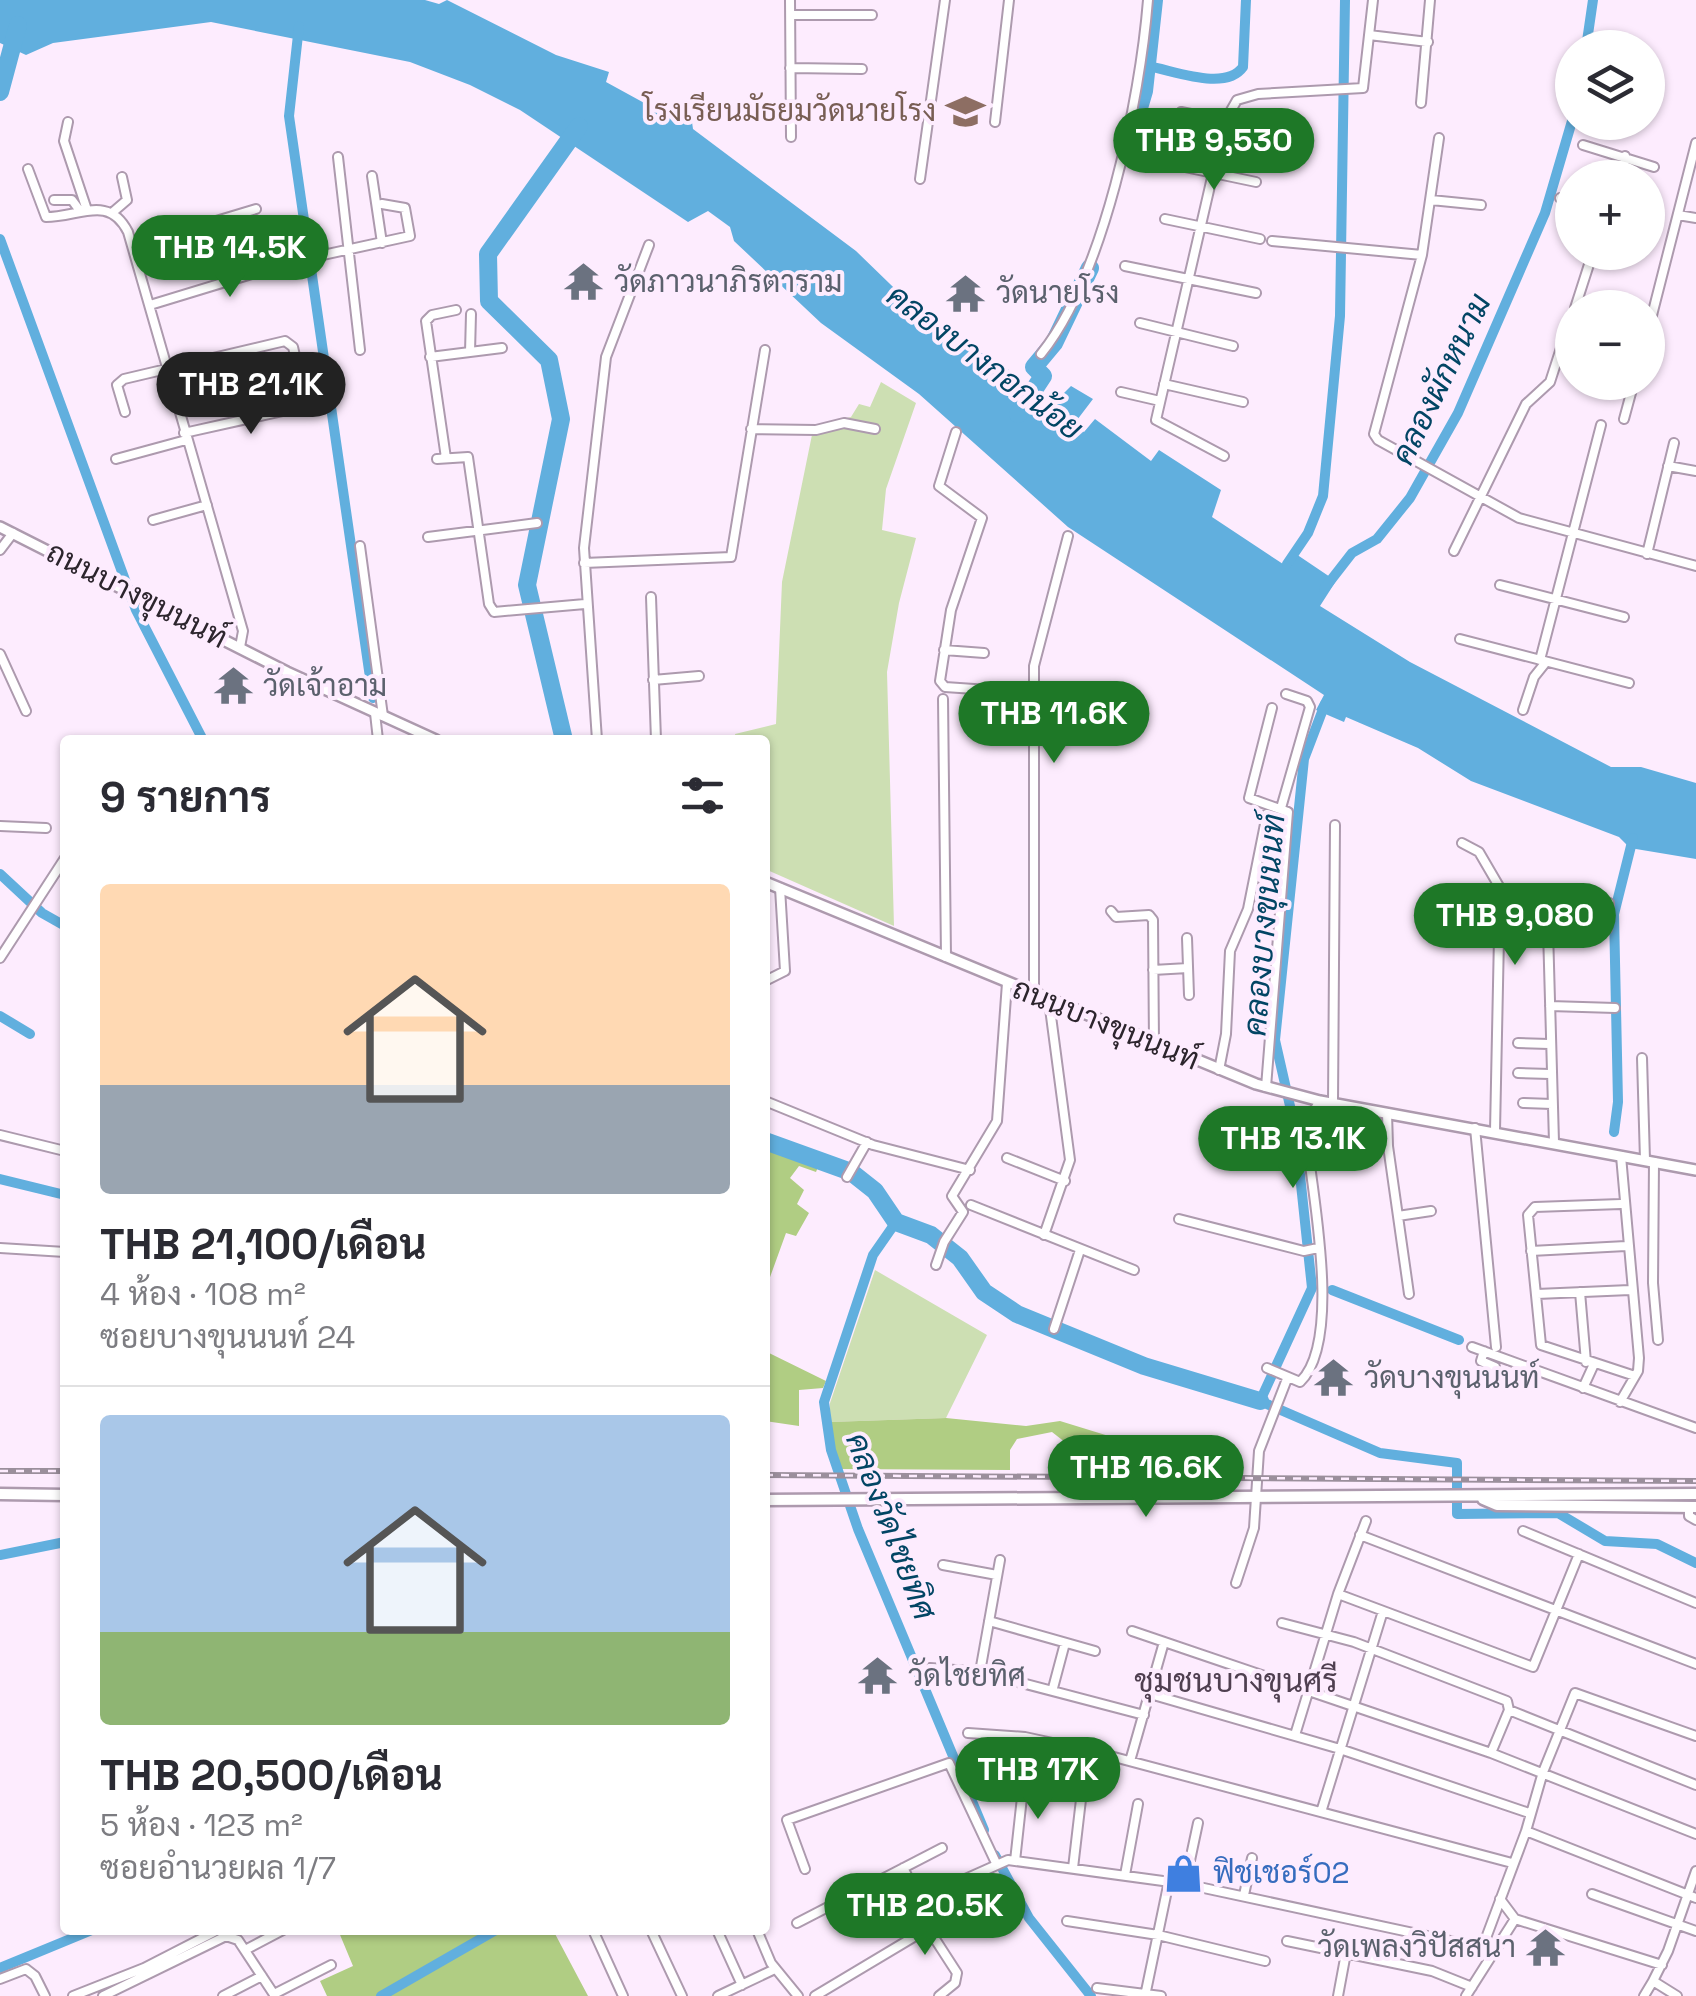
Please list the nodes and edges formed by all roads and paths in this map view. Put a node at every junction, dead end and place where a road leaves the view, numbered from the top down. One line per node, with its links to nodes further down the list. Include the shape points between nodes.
1 (790, 0): 7 (street)
2 (944, 0): 31 (street)
3 (1009, 0): 17 (street)
4 (1148, 0): 65 (street, via 1140,89 1128,136 1076,298)
5 (1372, 0): 9 (street)
6 (1430, 0): 10 (street)
7 (791, 14): 8 (street); 11 (street)
8 (872, 15)
9 (1370, 36): 10 (street); 15 (street, via 1364,88 1258,94 1237,100)
10 (1428, 42): 13 (street)
11 (790, 68): 12 (street); 18 (street)
12 (862, 70)
13 (1421, 102)
14 (1181, 112): 15 (street)
15 (1224, 120): 28 (street)
16 (68, 122): 37 (street, via 64,141)
17 (995, 122)
18 (791, 137)
19 (1439, 138): 34 (street)
20 (1696, 143): 40 (street)
21 (1583, 144): 22 (street)
22 (1625, 156): 24 (street); 25 (street)
23 (338, 157): 49 (street)
24 (1624, 160)
25 (1637, 160)
26 (1180, 166): 28 (street)
27 (28, 168): 37 (street, via 51,218)
28 (1212, 174): 32 (street); 43 (street)
29 (372, 176): 46 (street)
30 (122, 177): 39 (street, via 127,200)
31 (920, 179)
32 (1256, 182)
33 (54, 200): 37 (street, via 72,200)
34 (1431, 200): 36 (street); 50 (street)
35 (382, 204): 46 (street, via 405,208 411,234)
36 (1481, 205)
37 (84, 210): 39 (street)
38 (256, 210): 48 (street)
39 (114, 212): 48 (street)
40 (1678, 214): 41 (street); 53 (street)
41 (1696, 218)
42 (1165, 219): 43 (street)
43 (1200, 225): 44 (street); 52 (street)
44 (1260, 240)
45 (1272, 241): 50 (street)
46 (382, 243): 49 (street)
47 (649, 245): 102 (street, via 606,357)
48 (133, 246): 55 (street)
49 (349, 249): 55 (street); 62 (street)
50 (1422, 255): 88 (street, via 1374,434)
51 (1125, 266): 52 (street)
52 (1188, 279): 54 (street); 59 (street)
53 (1659, 290)
54 (1256, 293)
55 (150, 306): 68 (street)
56 (456, 310): 66 (street, via 426,319)
57 (471, 314): 64 (street)
58 (1140, 323): 59 (street)
59 (1176, 331): 60 (street); 70 (street)
60 (1233, 346)
61 (502, 348): 64 (street)
62 (360, 350)
63 (764, 350): 79 (street)
64 (470, 352): 66 (street)
65 (1041, 354)
66 (430, 357): 93 (street, via 442,458 468,457)
67 (1555, 367): 88 (street, via 1550,382 1526,404)
68 (166, 368): 69 (street, via 288,342); 76 (street, via 119,382); 82 (street)
69 (301, 382)
70 (1164, 384): 73 (street); 74 (street)
71 (1121, 392): 73 (street)
72 (1629, 400): 77 (street)
73 (1160, 401): 84 (street, via 1157,423)
74 (1243, 402)
75 (310, 406): 82 (street)
76 (125, 412)
77 (1624, 419)
78 (1601, 425): 97 (street)
79 (750, 429): 80 (street, via 816,430 844,423); 102 (street, via 731,557)
80 (875, 429)
81 (956, 432): 111 (street, via 939,486 982,518)
82 (185, 437): 85 (street); 89 (street)
83 (1674, 442): 86 (street)
84 (1224, 456)
85 (116, 459)
86 (1668, 466): 87 (street); 101 (street)
87 (1696, 471)
88 (1480, 494): 97 (street, via 1519,518); 100 (street)
89 (207, 505): 90 (street); 110 (street, via 243,631)
90 (153, 520)
91 (537, 522): 93 (street)
92 (0, 527): 94 (street, ถนนบางขุนนนท์)
93 (478, 529): 95 (street); 107 (street, via 494,612)
94 (12, 533): 99 (street); 110 (street, ถนนบางขุนนนท์)
95 (428, 536)
96 (1068, 536): 118 (street, via 1037,646)
97 (1572, 536): 101 (street); 106 (street)
98 (360, 546): 124 (street)
99 (0, 550)
100 (1454, 551)
101 (1647, 554): 103 (street)
102 (584, 563): 107 (street)
103 (1696, 566)
104 (1500, 586): 106 (street)
105 (651, 597): 116 (street)
106 (1556, 600): 108 (street); 114 (street)
107 (585, 604): 127 (street)
108 (1624, 617)
109 (1460, 639): 114 (street)
110 (240, 647): 124 (street, ถนนบางขุนนนท์)
111 (944, 650): 112 (street); 118 (street, via 945,687)
112 (984, 653)
113 (0, 654): 123 (street)
114 (1543, 661): 117 (street); 122 (street)
115 (699, 676): 116 (street)
116 (654, 680): 128 (street)
117 (1629, 683)
118 (1034, 694): 147 (street)
119 (1286, 694): 129 (street, via 1310,707)
120 (942, 699): 142 (street)
121 (1272, 708): 129 (street, via 1249,798)
122 (1523, 710)
123 (26, 711)
124 (379, 714): 125 (street); 126 (street, ถนนบางขุนนนท์)
125 (378, 735)
126 (425, 735)
127 (597, 735)
128 (656, 735)
129 (1281, 808): 159 (street, via 1288,812)
130 (1267, 814): 156 (street, via 1248,909 1230,951)
131 (1335, 825): 163 (street)
132 (0, 826): 133 (street)
133 (46, 828)
134 (1462, 843): 167 (street, via 1479,852 1500,888)
135 (60, 865): 141 (street)
136 (770, 884): 137 (street, ถนนบางขุนนนท์)
137 (780, 888): 142 (street, ถนนบางขุนนนท์); 145 (street, via 784,973)
138 (1608, 904): 150 (street, via 1606,929 1548,930)
139 (1110, 911): 144 (street, via 1116,917 1151,917)
140 (1187, 938): 143 (street)
141 (0, 958)
142 (946, 958): 146 (street, ถนนบางขุนนนท์)
143 (1188, 968): 144 (street); 148 (street)
144 (1152, 970): 153 (street)
145 (770, 978)
146 (1007, 984): 147 (street, ถนนบางขุนนนท์); 175 (street, via 997,1121)
147 (1034, 994): 149 (street, ถนนบางขุนนนท์)
148 (1189, 995)
149 (1049, 1001): 153 (street, ถนนบางขุนนนท์); 178 (street, via 1070,1160)
150 (1550, 1006): 151 (street); 154 (street)
151 (1615, 1008)
152 (1518, 1042): 154 (street)
153 (1154, 1044): 156 (street, ถนนบางขุนนนท์)
154 (1550, 1044): 158 (street)
155 (1642, 1058): 174 (street)
156 (1219, 1070): 159 (street, ถนนบางขุนนนท์)
157 (1518, 1072): 158 (street)
158 (1550, 1074): 164 (street)
159 (1266, 1087): 160 (street, ถนนบางขุนนนท์)
160 (1320, 1101): 163 (street, ถนนบางขุนนนท์); 187 (street, via 1306,1135)
161 (770, 1102): 169 (street)
162 (1523, 1103): 164 (street)
163 (1333, 1104): 165 (street, ถนนบางขุนนนท์)
164 (1552, 1104): 170 (street)
165 (1387, 1114): 166 (street, ถนนบางขุนนนท์); 182 (street)
166 (1475, 1128): 167 (street, ถนนบางขุนนนท์); 201 (street)
167 (1495, 1132): 170 (street, ถนนบางขุนนนท์)
168 (0, 1135): 171 (street)
169 (867, 1142): 175 (street); 177 (street)
170 (1554, 1142): 172 (street, ถนนบางขุนนนท์)
171 (60, 1150)
172 (1620, 1156): 174 (street, ถนนบางขุนนนท์); 179 (street)
173 (1007, 1158): 178 (street)
174 (1650, 1161): 176 (street, ถนนบางขุนนนท์); 198 (street)
175 (970, 1170): 191 (street, via 952,1196 963,1212)
176 (1696, 1170)
177 (847, 1177)
178 (1066, 1181): 184 (street)
179 (1622, 1204): 185 (street); 190 (street, via 1531,1208)
180 (972, 1206): 184 (street)
181 (1431, 1212): 182 (street)
182 (1398, 1216): 195 (street)
183 (1179, 1219): 187 (street, via 1304,1251)
184 (1044, 1235): 188 (street)
185 (1626, 1246): 190 (street); 193 (street)
186 (0, 1248): 189 (street)
187 (1318, 1248): 207 (street, via 1320,1341 1303,1380)
188 (1080, 1250): 192 (street); 197 (street)
189 (60, 1252)
190 (1532, 1252): 196 (street)
191 (936, 1265)
192 (1134, 1270)
193 (1630, 1290): 194 (street); 205 (street, via 1639,1358)
194 (1580, 1292): 196 (street); 202 (street)
195 (1409, 1294)
196 (1537, 1294): 202 (street, via 1541,1346)
197 (1055, 1327)
198 (1658, 1340)
199 (1472, 1347): 200 (street)
200 (1484, 1351): 201 (street); 203 (street, via 1480,1360)
201 (1497, 1352): 203 (street); 208 (street)
202 (1590, 1363): 205 (street); 208 (street)
203 (1495, 1367): 206 (street)
204 (1271, 1370): 207 (street)
205 (1635, 1376): 209 (street)
206 (1492, 1378)
207 (1287, 1379): 216 (street, via 1259,1451)
208 (1583, 1388): 209 (street)
209 (1620, 1402): 210 (street)
210 (1696, 1428)
211 (0, 1494): 213 (main road)
212 (1696, 1494): 214 (main road)
213 (60, 1495)
214 (1498, 1499): 216 (main road); 217 (main road)
215 (770, 1500): 216 (main road)
216 (1257, 1500): 226 (street)
217 (1692, 1507): 218 (street)
218 (1696, 1520)
219 (1366, 1521): 221 (street)
220 (1523, 1530): 222 (street)
221 (1360, 1535): 227 (street); 230 (street)
222 (1579, 1554): 228 (street); 230 (street)
223 (1000, 1560): 225 (street)
224 (943, 1565): 225 (street)
225 (998, 1575): 231 (street)
226 (1236, 1583)
227 (1338, 1594): 229 (street); 234 (street)
228 (1696, 1603)
229 (1383, 1610): 230 (street, via 1529,1667 1538,1661); 237 (street)
230 (1558, 1611): 239 (street)
231 (990, 1620): 235 (street); 241 (street)
232 (1282, 1623): 234 (street)
233 (1132, 1631): 236 (street)
234 (1326, 1633): 237 (street); 243 (street)
235 (1065, 1642): 238 (street); 242 (street)
236 (1164, 1642): 243 (street); 244 (street)
237 (1370, 1650): 245 (street); 246 (street, via 1504,1700)
238 (1095, 1651)
239 (1696, 1664)
240 (930, 1668): 241 (street)
241 (980, 1672): 242 (street)
242 (1053, 1688): 247 (street)
243 (1308, 1690): 245 (street); 250 (street)
244 (1150, 1694): 247 (street); 250 (street)
245 (1354, 1705): 252 (street); 253 (street)
246 (1508, 1710): 248 (street); 253 (street)
247 (1144, 1715): 254 (street)
248 (1559, 1730): 251 (street, via 1578,1692); 255 (street); 257 (street)
249 (968, 1733): 254 (street, via 1025,1736)
250 (1295, 1735): 252 (street)
251 (1696, 1736)
252 (1340, 1749): 260 (street); 261 (street)
253 (1491, 1753): 255 (street)
254 (1130, 1760): 260 (street)
255 (1543, 1772): 261 (street); 264 (street)
256 (1024, 1779): 267 (street)
257 (1696, 1786)
258 (1082, 1791): 272 (street)
259 (1138, 1804): 274 (street)
260 (1322, 1809): 269 (street)
261 (1529, 1812): 263 (street)
262 (1198, 1823): 276 (street)
263 (1526, 1830): 269 (street); 279 (street)
264 (1696, 1834)
265 (942, 1848): 271 (street)
266 (1252, 1858): 278 (street)
267 (1012, 1860): 268 (street); 272 (street)
268 (996, 1863): 270 (street, via 949,1763 786,1820); 282 (street)
269 (1512, 1863): 281 (street)
270 (806, 1868)
271 (903, 1868): 282 (street); 286 (street)
272 (1073, 1868): 274 (street)
273 (1696, 1871): 279 (street)
274 (1124, 1875): 275 (street)
275 (1169, 1880): 276 (street); 295 (street)
276 (1185, 1884): 278 (street)
277 (1592, 1894): 287 (street)
278 (1244, 1895): 281 (street, via 1474,1946 1486,1938)
279 (1686, 1895): 280 (street); 287 (street)
280 (1696, 1898)
281 (1500, 1899): 283 (street)
282 (922, 1903): 285 (street)
283 (1515, 1918): 300 (street); 307 (street)
284 (1067, 1921): 295 (street)
285 (924, 1922): 319 (street, via 917,1935); 320 (street, via 957,1973)
286 (797, 1923)
287 (1678, 1924): 288 (street); 300 (street)
288 (1696, 1932)
289 (208, 1935): 312 (street)
290 (273, 1935): 297 (street)
291 (594, 1935): 315 (street)
292 (653, 1935): 316 (street)
293 (719, 1935): 306 (street)
294 (759, 1935): 302 (street)
295 (1158, 1936): 299 (street); 309 (street)
296 (1287, 1941): 298 (street)
297 (245, 1950): 303 (street); 313 (street, via 226,1936)
298 (1346, 1953): 307 (street, via 1432,1971); 322 (street)
299 (1266, 1961)
300 (1662, 1964): 305 (street)
301 (330, 1965): 310 (street)
302 (775, 1969): 306 (street); 318 (street)
303 (262, 1976): 310 (street); 314 (street)
304 (0, 1979): 311 (street, via 26,1969)
305 (1653, 1981): 324 (street); 325 (street)
306 (742, 1985): 317 (street)
307 (1472, 1987): 323 (street)
308 (1098, 1988): 309 (street)
309 (1145, 1994): 321 (street)
310 (274, 1995)
311 (45, 1996)
312 (73, 1996)
313 (103, 1996)
314 (222, 1996)
315 (624, 1996)
316 (682, 1996)
317 (718, 1996)
318 (798, 1996)
319 (815, 1996)
320 (939, 1996)
321 (1160, 1996)
322 (1338, 1996)
323 (1466, 1996)
324 (1644, 1996)
325 (1677, 1996)

